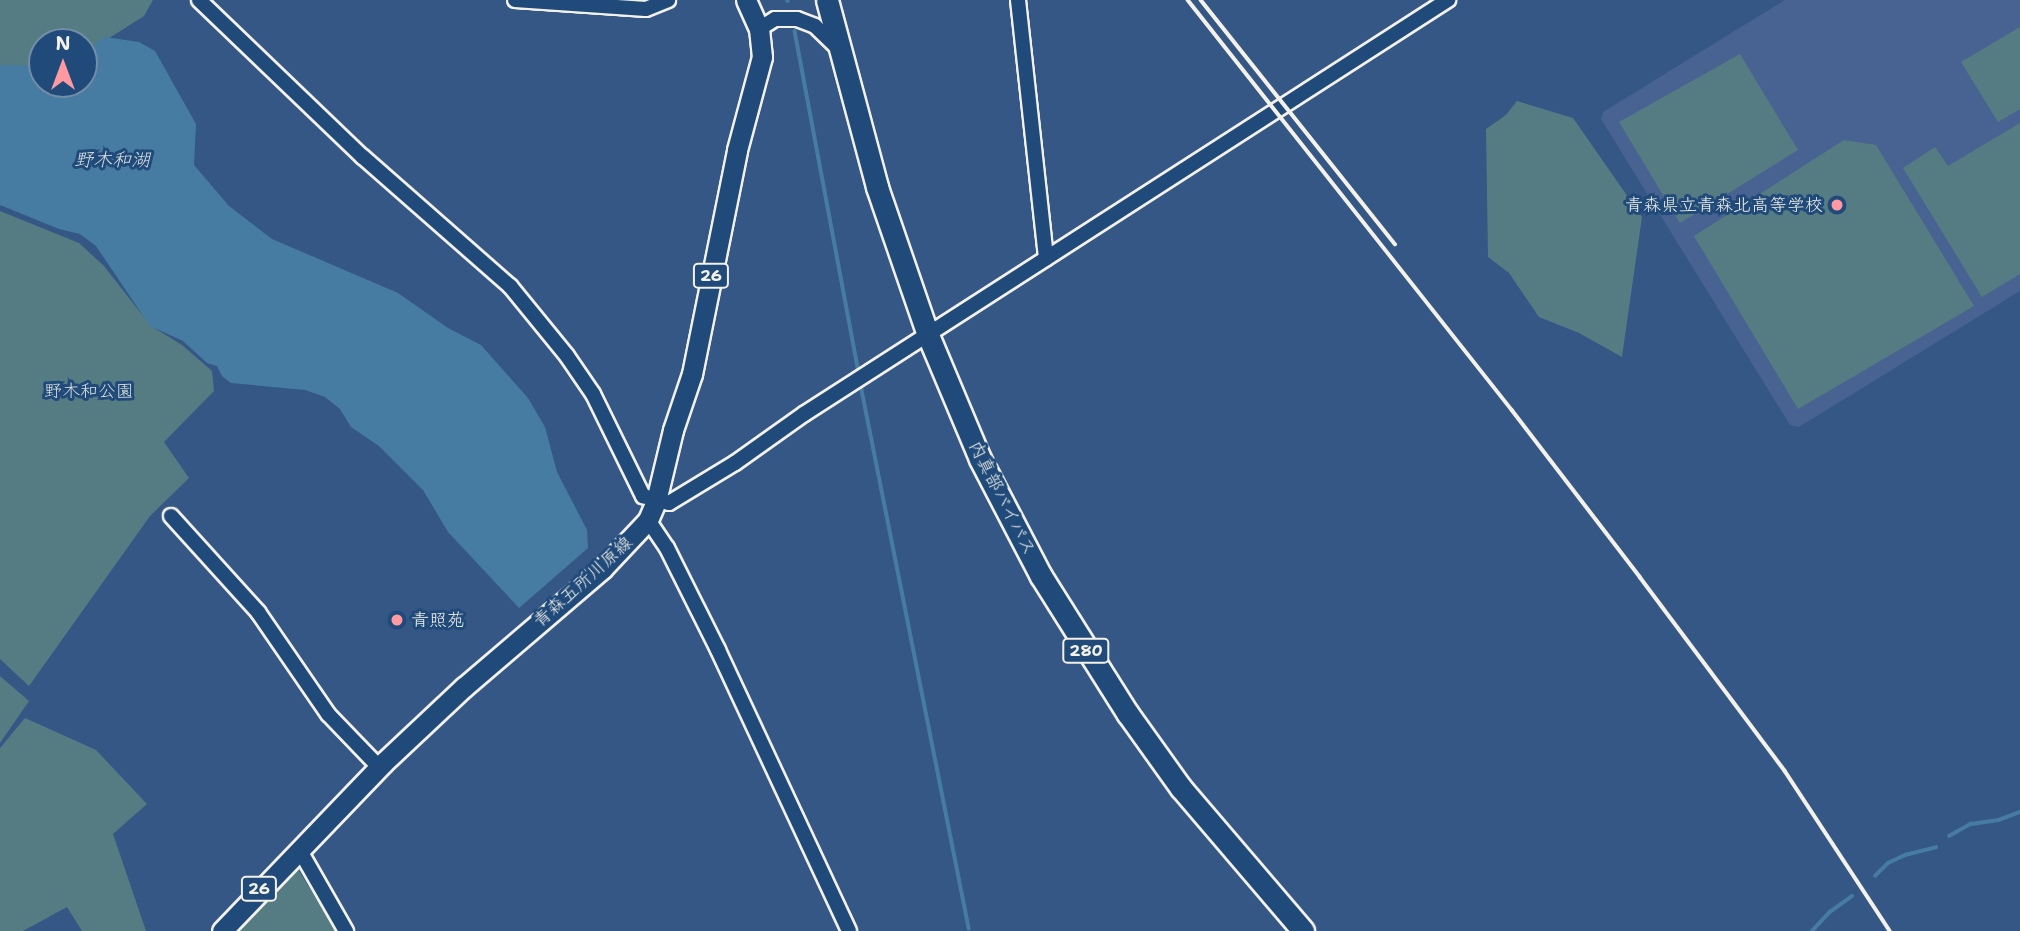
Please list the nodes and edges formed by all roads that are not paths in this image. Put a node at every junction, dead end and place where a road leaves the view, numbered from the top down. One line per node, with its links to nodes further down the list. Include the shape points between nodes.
1 (199, 0): 12 (street, via 363,157 510,286 593,394 643,496)
2 (515, 0): 3 (street, via 646,9)
3 (668, 0)
4 (746, 0): 8 (main road, 青森五所川原線 / 26)
5 (827, 0): 9 (highway, 内真部バイパス / 280)
6 (1018, 0): 10 (street)
7 (1448, 0): 10 (street)
8 (759, 29): 9 (street, via 775,19 797,19 815,26); 12 (main road, 青森五所川原線 / 26, via 760,65 737,150 692,374)
9 (838, 48): 11 (highway, 内真部バイパス / 280, via 877,187)
10 (1046, 258): 11 (street)
11 (928, 335): 12 (street, via 735,463 669,503); 20 (highway, 内真部バイパス / 280, via 981,459 1041,576 1093,661 1181,788)
12 (656, 501): 14 (main road, 青森五所川原線 / 26)
13 (171, 516): 15 (street, via 258,612 328,714)
14 (648, 520): 15 (main road, 青森五所川原線 / 26, via 603,569 464,687); 19 (street, via 718,650)
15 (379, 767): 16 (main road, 青森五所川原線 / 26)
16 (299, 849): 17 (main road, 青森五所川原線 / 26); 18 (street)
17 (222, 931)
18 (346, 931)
19 (849, 931)
20 (1303, 931)

